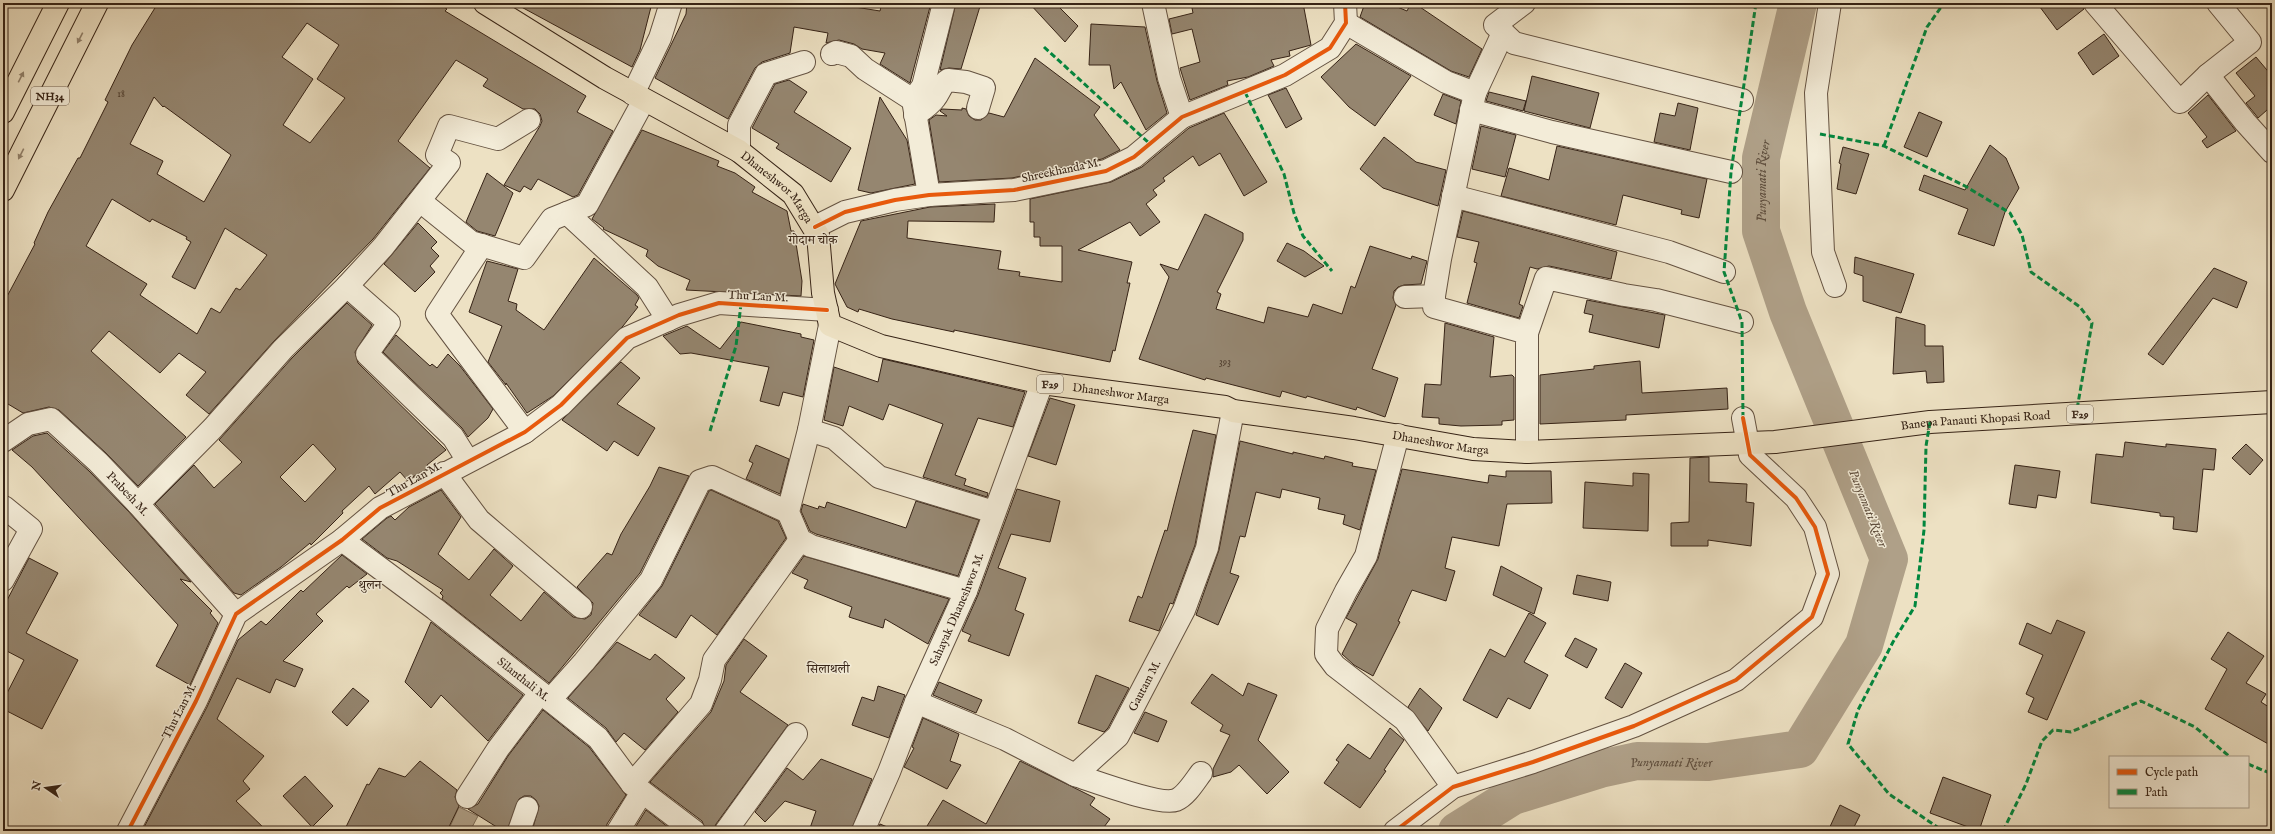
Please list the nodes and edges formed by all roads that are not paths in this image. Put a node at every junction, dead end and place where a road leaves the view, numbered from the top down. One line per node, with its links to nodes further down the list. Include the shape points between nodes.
1 (58, 3): 17 (main road, NH34, one-way to 1)
2 (98, 3): 27 (main road, NH34, one-way to 27)
3 (485, 3): 16 (main road, Dhaneshwor Marga)
4 (671, 3): 16 (street)
5 (944, 3): 20 (street, via 923,86)
6 (1153, 3): 22 (street, via 1168,78)
7 (1524, 3): 12 (street, via 1495,25)
8 (1830, 3): 36 (street, via 1816,93 1823,252)
9 (2095, 3): 15 (street, via 2180,102)
10 (2218, 3): 15 (street, via 2250,42)
11 (1346, 13): 19 (street); 22 (street, Shreekhanda M., via 1330,48 1308,62 1285,75)
12 (1503, 33): 18 (street, via 1514,43); 19 (street)
13 (832, 54): 20 (street, via 836,52 851,56)
14 (804, 62): 24 (street, via 766,74 739,125)
15 (2208, 75): 25 (street)
16 (638, 97): 24 (main road, Dhaneshwor Marga); 31 (street, via 587,205)
17 (6, 100)
18 (1742, 100)
19 (1473, 101): 26 (street, via 1552,132); 29 (street)
20 (914, 108): 21 (street, via 929,105 936,98 943,83 948,80 984,88); 28 (street)
21 (978, 108)
22 (1182, 117): 28 (street, Shreekhanda M., via 1134,157 1106,171 1014,190)
23 (529, 120): 30 (street, via 498,139 449,126 437,155 448,163)
24 (738, 151): 32 (main road, Dhaneshwor Marga, via 794,194)
25 (2272, 152)
26 (1731, 172)
27 (3, 190)
28 (929, 195): 32 (street, Shreekhanda M., via 845,212)
29 (1453, 196): 34 (street, via 1669,252); 37 (street)
30 (420, 200): 33 (street, via 471,242); 35 (street, via 383,247)
31 (567, 213): 33 (street, via 552,219 524,258); 40 (street, via 647,287)
32 (815, 228): 39 (main road, Dhaneshwor Marga, via 818,235 823,293)
33 (482, 245): 48 (street, via 437,314)
34 (1724, 272)
35 (347, 286): 54 (street, via 389,323 367,354 453,437); 56 (street)
36 (1835, 286)
37 (1434, 296): 38 (street); 42 (street, via 1434,308)
38 (1405, 297)
39 (829, 317): 40 (street, Thu Lan M., via 719,303); 43 (main road, Dhaneshwor Marga / F29, via 881,346); 47 (street)
40 (668, 320): 48 (street, Thu Lan M., via 627,338 561,405)
41 (1742, 322): 42 (street, via 1656,300 1546,278)
42 (1527, 333): 53 (street)
43 (1042, 383): 45 (main road, Dhaneshwor Marga / F29, via 1225,407); 59 (street, Sahayak Dhaneshwor M.)
44 (2272, 402): 51 (main road, Banepa Panauti Khopasi Road / F29, via 1930,422)
45 (1234, 411): 49 (main road, Dhaneshwor Marga / F29); 70 (street, Gautam M., via 1207,548 1184,610 1118,736)
46 (1743, 418): 52 (street)
47 (809, 430): 58 (street); 59 (street, via 834,438 879,477)
48 (525, 432): 54 (street, Thu Lan M.)
49 (1398, 435): 53 (main road, Dhaneshwor Marga / F29, via 1473,449); 71 (street, via 1366,556 1327,629 1326,654 1335,666 1405,720)
50 (3, 441): 56 (street, Prabesh M., via 28,424 51,419 98,462)
51 (1775, 442): 52 (main road, Dhaneshwor Marga / F29)
52 (1748, 443): 53 (main road, Dhaneshwor Marga / F29); 71 (street, via 1750,455 1796,498 1815,527 1828,574 1812,617 1736,680 1634,726)
53 (1527, 452)
54 (468, 461): 55 (street, Thu Lan M.)
55 (444, 473): 60 (street, Thu Lan M., via 380,508); 64 (street, via 479,520)
56 (138, 504): 65 (street, Prabesh M.)
57 (3, 507): 62 (street, via 31,529)
58 (788, 512): 61 (street); 66 (street, via 712,476 700,481 651,580 584,662)
59 (994, 512): 63 (street, Sahayak Dhaneshwor M.)
60 (342, 540): 65 (street, Thu Lan M.); 66 (street, Silanthali M.)
61 (800, 540): 63 (street, via 811,546); 72 (street, via 714,660 701,704)
62 (3, 580)
63 (966, 590): 67 (street, Sahayak Dhaneshwor M.)
64 (582, 606)
65 (236, 614): 75 (street, Thu Lan M., via 196,701)
66 (545, 697): 72 (street, Silanthali M., via 598,738); 73 (street, via 498,749)
67 (916, 702): 70 (street, via 1004,739); 80 (street, Sahayak Dhaneshwor M.)
68 (796, 734): 79 (street)
69 (1201, 773): 70 (street, via 1178,800 1171,801 1140,795)
70 (1075, 775)
71 (1453, 787): 81 (street)
72 (637, 788): 77 (street); 78 (street, Silanthali M.)
73 (467, 797)
74 (527, 808): 76 (street)
75 (128, 831)
76 (519, 831)
77 (618, 831)
78 (694, 831)
79 (726, 831)
80 (863, 831)
81 (1395, 831)

